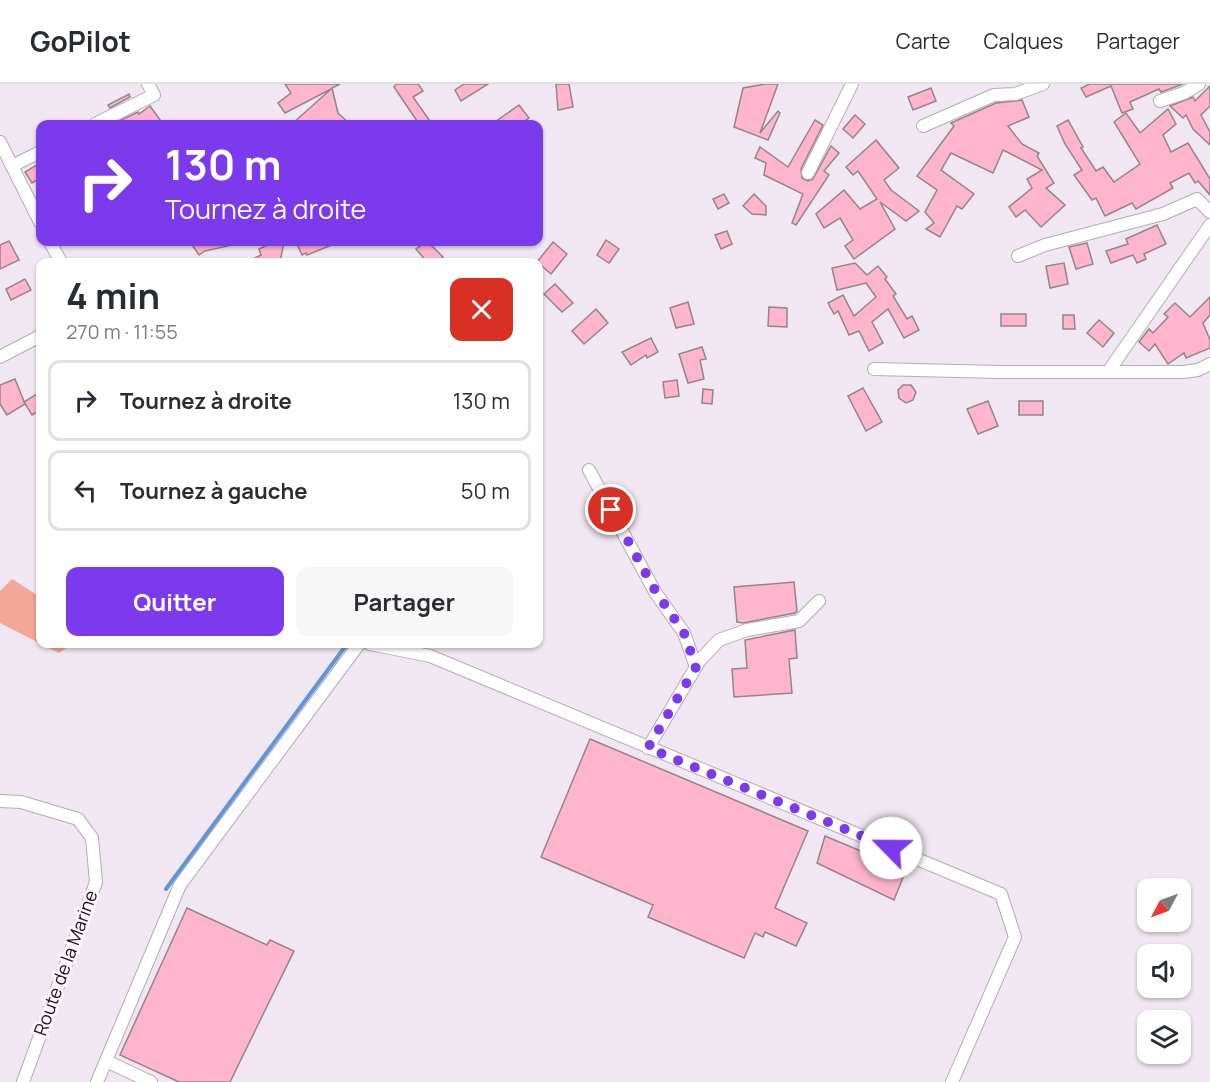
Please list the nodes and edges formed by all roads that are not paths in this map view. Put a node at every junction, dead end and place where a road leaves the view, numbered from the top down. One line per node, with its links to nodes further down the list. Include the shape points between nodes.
1 (148, 84): 6 (street, via 154,95)
2 (852, 84): 11 (street)
3 (1043, 84): 7 (street, via 1015,94 994,95)
4 (1199, 84): 5 (street)
5 (1160, 101)
6 (103, 120)
7 (922, 126)
8 (0, 142): 10 (street)
9 (36, 154): 10 (street)
10 (12, 166): 13 (street)
11 (808, 173)
12 (1210, 213): 15 (street, via 1197,199 1163,214 1045,245)
13 (36, 214)
14 (1210, 225): 20 (street)
15 (1018, 256)
16 (36, 338): 17 (street)
17 (0, 357)
18 (1210, 364): 20 (street, via 1183,372)
19 (874, 369): 20 (street)
20 (1108, 372)
21 (589, 470): 25 (street, via 656,592 684,633)
22 (819, 601): 25 (street, via 799,621 747,630 719,640)
23 (356, 648): 28 (street, via 180,885)
24 (390, 648): 26 (street, via 430,656)
25 (696, 667): 26 (street)
26 (648, 748): 32 (street, via 1001,894 1015,937)
27 (0, 801): 29 (street, Route de la Marine, via 21,802 78,819 92,838 96,882)
28 (106, 1061): 30 (street); 31 (street)
29 (23, 1082)
30 (97, 1082)
31 (151, 1082)
32 (952, 1082)

